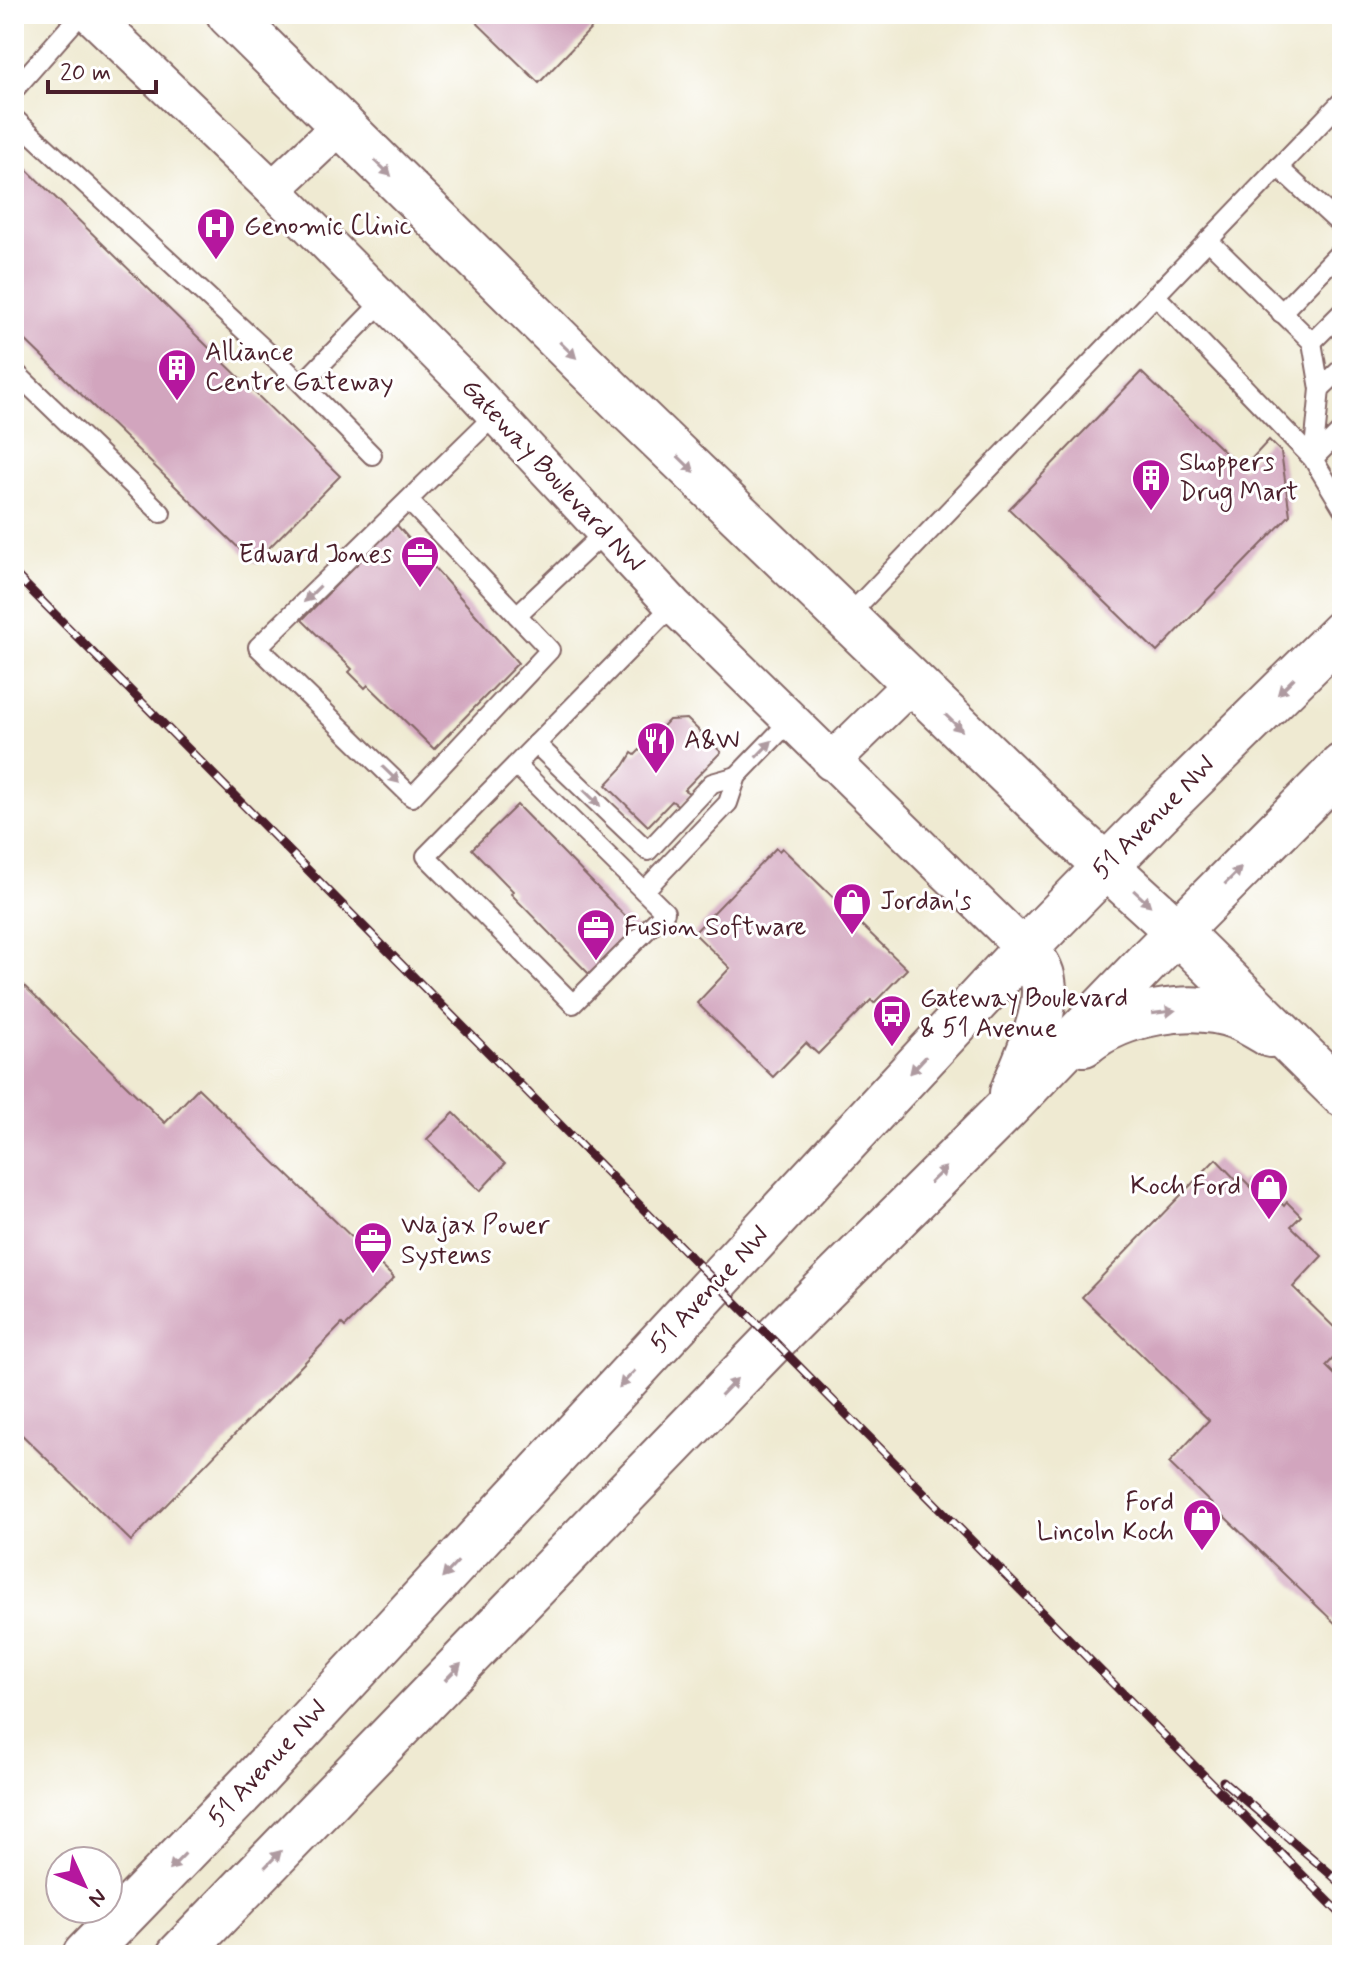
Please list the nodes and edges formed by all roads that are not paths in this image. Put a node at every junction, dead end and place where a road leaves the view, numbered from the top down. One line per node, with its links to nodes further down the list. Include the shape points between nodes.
1 (81, 14): 4 (lane)
2 (90, 14): 9 (street, Gateway Boulevard NW)
3 (229, 14): 7 (main road)
4 (14, 90)
5 (1342, 101): 8 (lane)
6 (14, 118): 20 (lane)
7 (340, 126): 9 (street); 32 (main road, one-way to 32)
8 (1278, 167): 10 (lane); 11 (lane)
9 (273, 189): 14 (street, Gateway Boulevard NW)
10 (1342, 226)
11 (1208, 240): 13 (lane); 16 (lane)
12 (1342, 250): 16 (lane)
13 (1155, 295): 25 (lane); 32 (lane)
14 (383, 301): 20 (lane); 22 (street, Gateway Boulevard NW)
15 (1342, 312): 17 (lane)
16 (1281, 313): 17 (lane)
17 (1312, 342): 21 (lane)
18 (1342, 368): 21 (lane)
19 (14, 371): 28 (lane)
20 (302, 384): 24 (lane)
21 (1320, 389): 25 (lane)
22 (496, 414): 26 (lane); 29 (street, Gateway Boulevard NW)
23 (1342, 430): 25 (lane)
24 (372, 455)
25 (1313, 459): 27 (lane)
26 (408, 500): 31 (lane); 31 (lane, one-way to 31, via 258,647 412,797 550,650)
27 (1342, 507)
28 (161, 513)
29 (605, 532): 30 (street, Gateway Boulevard NW); 31 (lane)
30 (673, 605): 35 (street, Gateway Boulevard NW); 36 (lane)
31 (517, 615)
32 (845, 619): 34 (main road)
33 (1342, 632): 41 (main road, 51 Avenue NW, one-way to 41)
34 (912, 683): 37 (street); 41 (main road, one-way to 41)
35 (790, 721): 37 (street, Gateway Boulevard NW); 40 (lane, one-way to 35)
36 (536, 744): 38 (lane); 40 (lane, one-way to 40, via 648,851 712,783)
37 (831, 762): 44 (street, Gateway Boulevard NW)
38 (516, 765): 42 (lane); 42 (lane, via 426,856 573,1004 665,912)
39 (1342, 766): 43 (main road, one-way to 39)
40 (737, 776): 42 (lane, via 728,803)
41 (1106, 866): 43 (main road, one-way to 43); 44 (main road, 51 Avenue NW)
42 (644, 891)
43 (1177, 931): 45 (main road); 47 (main road)
44 (1025, 949): 47 (main road, via 1041,972 1041,1017); 48 (main road, 51 Avenue NW, one-way to 48)
45 (1293, 1048): 46 (main road); 47 (main road, one-way to 45, via 1094,1036 1157,1012 1236,1017)
46 (1342, 1094)
47 (1005, 1110): 49 (main road, one-way to 47, via 773,1341)
48 (85, 1955)
49 (179, 1955)

